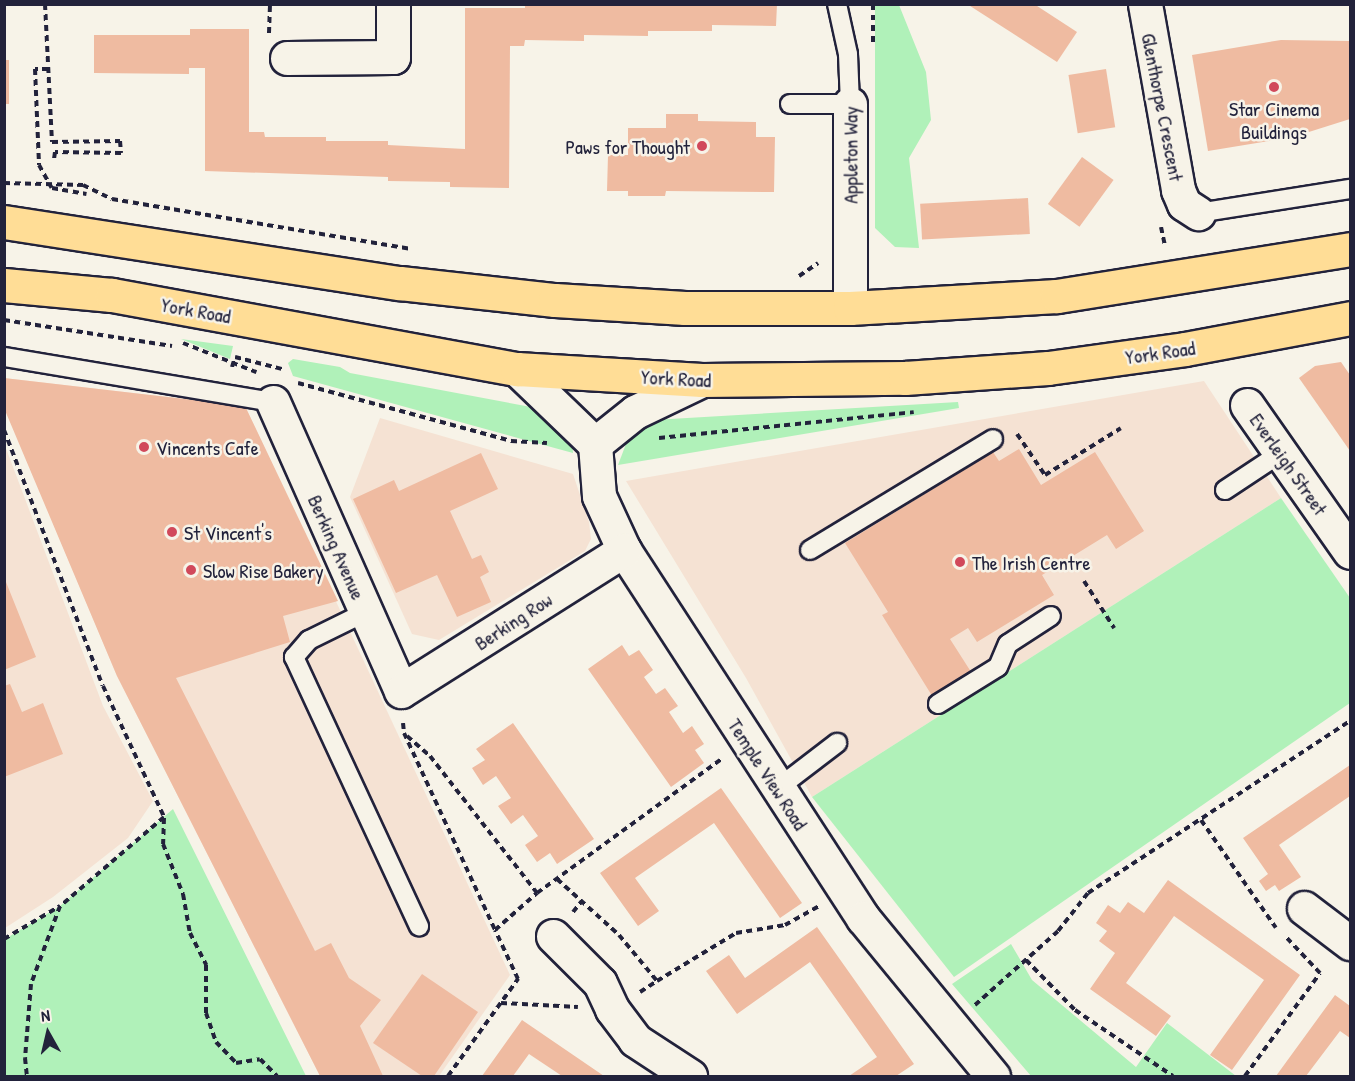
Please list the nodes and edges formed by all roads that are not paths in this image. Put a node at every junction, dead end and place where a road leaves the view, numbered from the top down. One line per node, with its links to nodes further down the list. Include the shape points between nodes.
1 (393, 4): 4 (street, via 393,57)
2 (837, 4): 6 (lane, Appleton Way, via 848,54)
3 (1138, 9): 8 (street, Glenthorpe Crescent, via 1178,190 1184,204)
4 (287, 58)
5 (790, 104): 6 (lane)
6 (850, 104): 12 (street, Appleton Way)
7 (1350, 189): 8 (lane, Glenthorpe Crescent)
8 (1198, 213)
9 (4, 222): 12 (highway, via 400,282 555,300 685,308)
10 (1350, 249): 12 (highway, via 1057,296)
11 (4, 285): 15 (highway, York Road, via 112,295)
12 (850, 308)
13 (1350, 318): 16 (highway, York Road, via 1185,349 1037,369 905,378)
14 (4, 357): 17 (lane)
15 (517, 369): 16 (highway, York Road); 20 (street)
16 (702, 380): 20 (street, via 635,412)
17 (273, 402): 26 (street, Berking Avenue)
18 (1248, 405): 21 (street, Everleigh Street)
19 (993, 439): 24 (lane)
20 (595, 444): 23 (street, Temple View Road, via 599,496)
21 (1281, 453): 22 (lane); 25 (street, Everleigh Street)
22 (1225, 490)
23 (624, 550): 28 (street, Berking Row); 31 (street, Temple View Road)
24 (810, 550)
25 (1350, 552)
26 (366, 612): 28 (street, Berking Avenue); 33 (lane, via 309,640 294,657)
27 (1051, 616): 29 (lane, via 1008,644 998,667)
28 (401, 691)
29 (938, 704)
30 (837, 743): 31 (lane)
31 (777, 789): 37 (street, Temple View Road, via 845,891 925,998)
32 (1304, 908): 35 (street)
33 (418, 926)
34 (553, 936): 36 (street, via 600,983 612,1010 635,1040)
35 (1350, 943)
36 (690, 1077)
37 (993, 1077)

